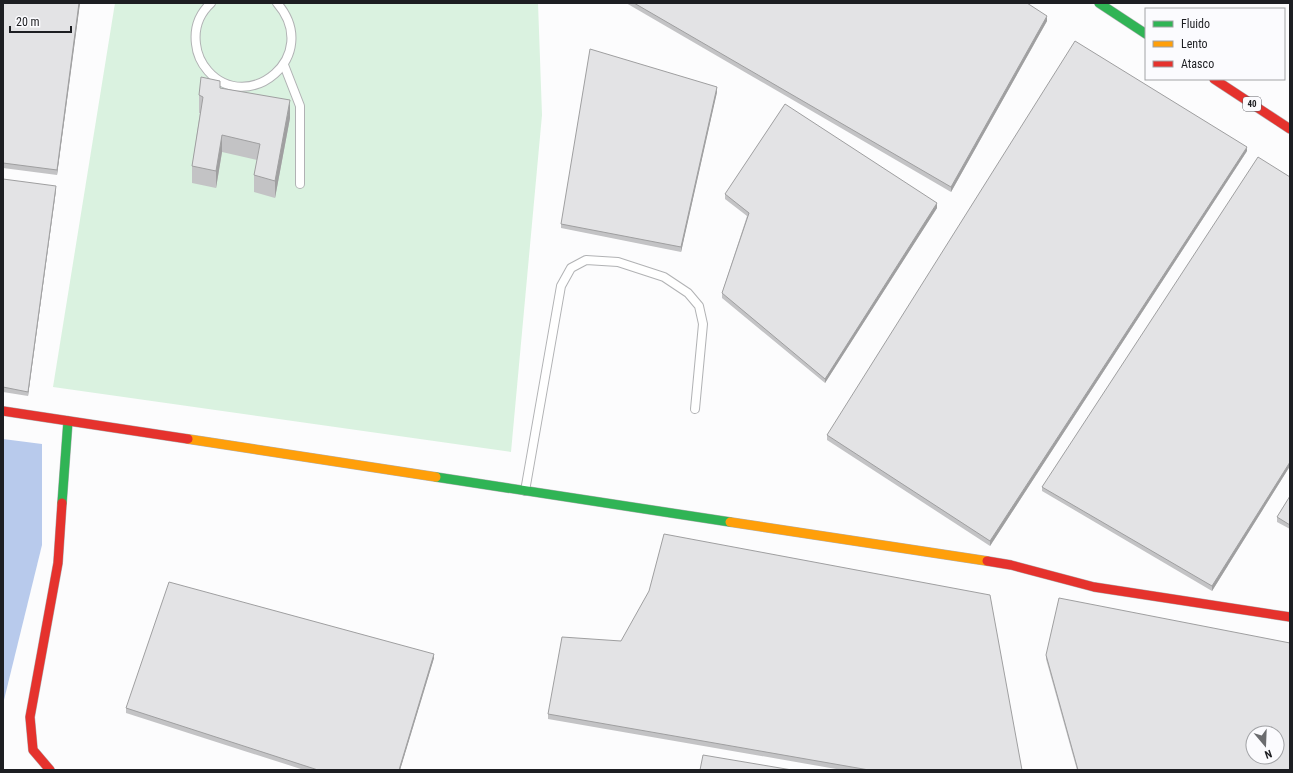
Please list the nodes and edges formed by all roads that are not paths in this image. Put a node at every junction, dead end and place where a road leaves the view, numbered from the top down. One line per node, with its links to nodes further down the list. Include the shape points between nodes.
1 (211, 3): 5 (lane, via 198,20 195,35 196,50 202,64 212,76 241,87 257,84 272,77)
2 (277, 3): 5 (lane, via 287,17 292,33 291,50)
3 (1099, 3): 4 (street)
4 (1145, 33)
5 (284, 65): 8 (lane, via 300,106)
6 (1216, 80): 7 (street, 40)
7 (1290, 129)
8 (300, 184)
9 (695, 409): 12 (lane, via 703,324 699,306 688,293 664,277 618,262 581,262 571,268 561,286)
10 (3, 411): 11 (street)
11 (68, 421): 12 (street); 14 (street, via 58,563 30,717 33,750)
12 (525, 492): 13 (street, via 1011,565 1094,588)
13 (1290, 617)
14 (50, 770)

